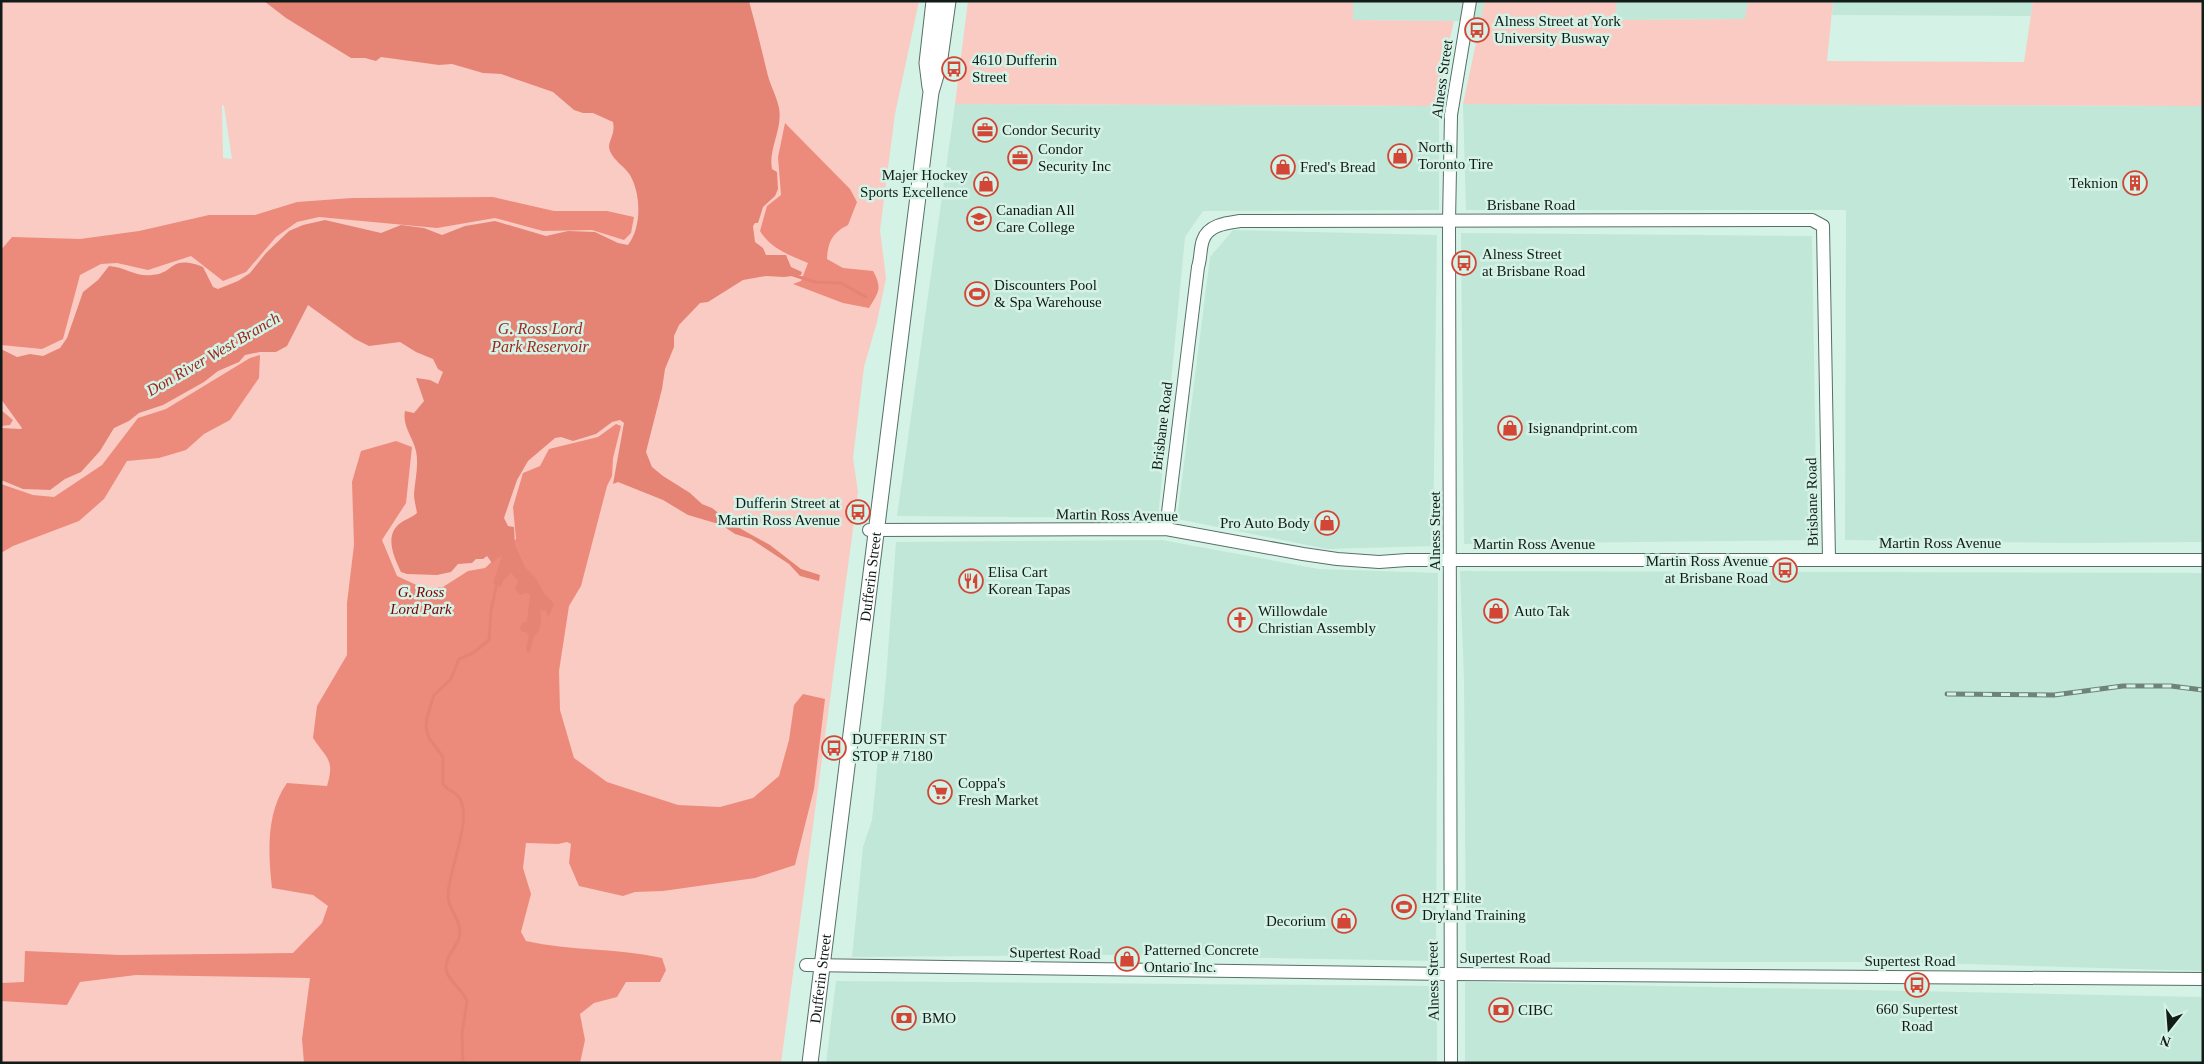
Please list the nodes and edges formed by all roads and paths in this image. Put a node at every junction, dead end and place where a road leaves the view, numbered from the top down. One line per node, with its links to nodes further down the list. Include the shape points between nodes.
1 (934, 1): 4 (main road, Dufferin Street, via 927,63)
2 (948, 1): 4 (main road, Dufferin Street, via 939,65)
3 (1470, 1): 5 (street, Alness Street, via 1451,115)
4 (931, 92): 7 (main road, Dufferin Street)
5 (1449, 222): 6 (street, Brisbane Road, via 1240,221 1209,229 1203,239 1198,267); 8 (street, Brisbane Road, via 1812,220 1823,226); 9 (street, Alness Street)
6 (1166, 529): 7 (street, Martin Ross Avenue); 9 (street, Martin Ross Avenue, via 1338,559 1379,562)
7 (873, 530): 11 (main road, Dufferin Street)
8 (1829, 559): 9 (street, Martin Ross Avenue); 10 (street, Martin Ross Avenue)
9 (1451, 560): 12 (street, Alness Street)
10 (2203, 560)
11 (814, 966): 12 (street, Supertest Road); 14 (main road, Dufferin Street)
12 (1449, 974): 13 (street, Supertest Road); 15 (street, Alness Street)
13 (2203, 978)
14 (810, 1063)
15 (1451, 1063)

